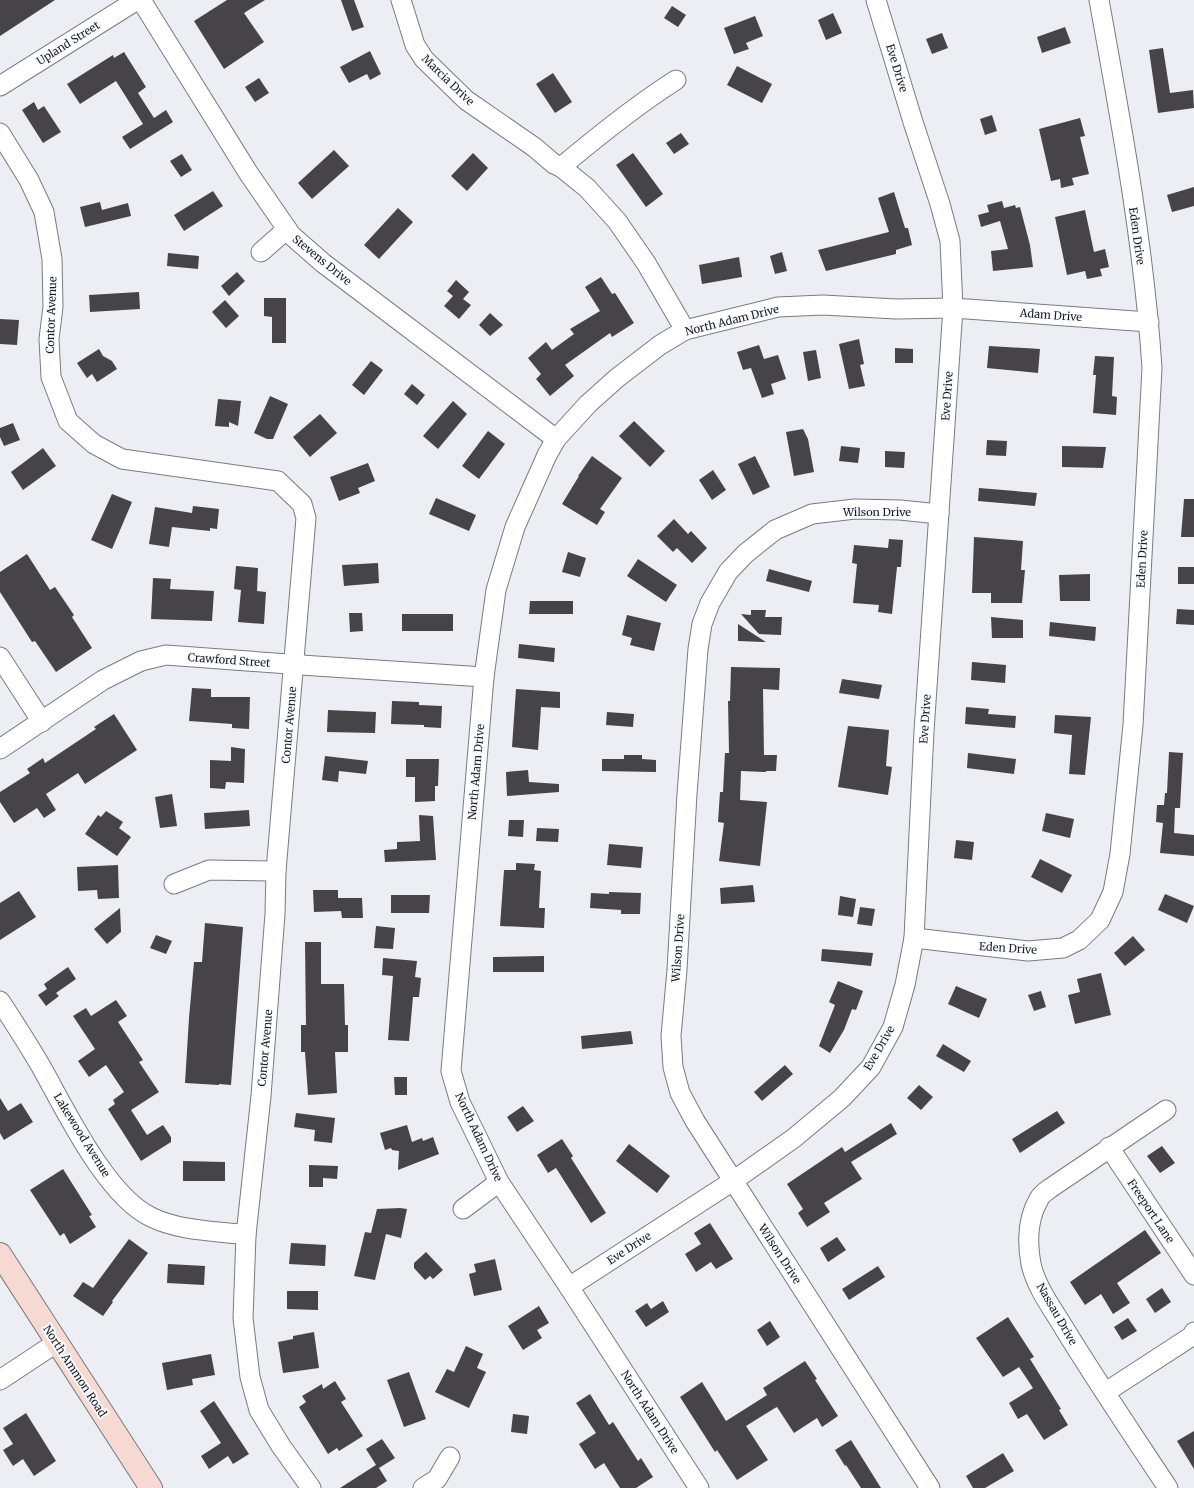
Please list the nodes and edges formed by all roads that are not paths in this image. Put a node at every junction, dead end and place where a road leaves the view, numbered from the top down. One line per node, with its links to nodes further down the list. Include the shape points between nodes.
1 (137, 0): 7 (street, Upland Street)
2 (141, 0): 10 (street, Stevens Drive, via 249,174)
3 (401, 0): 9 (street, Marcia Drive, via 415,46 424,59 466,100 534,146 554,164)
4 (876, 0): 12 (street, Eve Drive, via 950,241)
5 (1099, 0): 13 (street, Eden Drive, via 1121,122)
6 (676, 80): 9 (street, via 605,130)
7 (0, 86)
8 (0, 133): 18 (street, Contor Avenue, via 29,180 44,212 52,259 53,307 49,339 51,377 68,421 94,444 122,459 278,481 302,504 306,518)
9 (561, 166): 14 (street, Marcia Drive, via 587,188 617,221 646,263)
10 (287, 229): 11 (street); 15 (street, Stevens Drive, via 323,263)
11 (261, 252)
12 (953, 308): 13 (street, Adam Drive); 14 (street, North Adam Drive, via 896,309 823,305 778,308); 16 (street, Eve Drive)
13 (1149, 322): 24 (street, Eden Drive, via 1152,368 1133,717 1120,854 1113,892 1100,920 1079,940 1063,948 1028,951)
14 (685, 330): 15 (street, North Adam Drive, via 660,345 617,378 588,404)
15 (556, 439): 19 (street, North Adam Drive, via 515,527 496,590)
16 (939, 514): 24 (street, Eve Drive, via 924,731); 28 (street, Wilson Drive, via 855,509 812,514 776,530 745,554 728,572 710,603 702,624 687,794 671,1036 673,1067 680,1093)
17 (0, 658): 20 (street)
18 (294, 665): 19 (street, Crawford Street); 20 (street, Crawford Street, via 166,655 141,661 102,680); 22 (street, Contor Avenue)
19 (484, 677): 29 (street, North Adam Drive, via 451,1071 460,1102)
20 (42, 722): 21 (street, Crawford Street)
21 (0, 749)
22 (276, 871): 23 (street, via 209,870); 31 (street, Contor Avenue, via 261,1096)
23 (174, 884)
24 (914, 938): 28 (street, Eve Drive, via 905,985 893,1027 871,1067 842,1098 794,1138)
25 (0, 1001): 31 (street, Lakewood Avenue, via 87,1146 112,1183 132,1205 151,1217 174,1226)
26 (1166, 1110): 27 (street, Nassau Drive)
27 (1109, 1147): 33 (street, Freeport Lane); 38 (street, Nassau Drive, via 1039,1198 1028,1227 1028,1247 1040,1287)
28 (733, 1181): 34 (street, Eve Drive); 44 (street, Wilson Drive)
29 (499, 1182): 30 (street); 34 (street, North Adam Drive)
30 (463, 1209)
31 (246, 1234): 41 (street, Contor Avenue, via 243,1318 250,1377 259,1410)
32 (0, 1254): 36 (main road, North Ammon Road)
33 (1194, 1275)
34 (569, 1287): 43 (street, North Adam Drive)
35 (1194, 1332): 38 (street, via 1192,1336)
36 (56, 1343): 37 (street); 40 (main road, North Ammon Road)
37 (0, 1380)
38 (1106, 1392): 45 (street, Nassau Drive)
39 (450, 1457): 42 (street, via 437,1478)
40 (151, 1488)
41 (310, 1488)
42 (423, 1488)
43 (699, 1488)
44 (930, 1488)
45 (1168, 1488)

